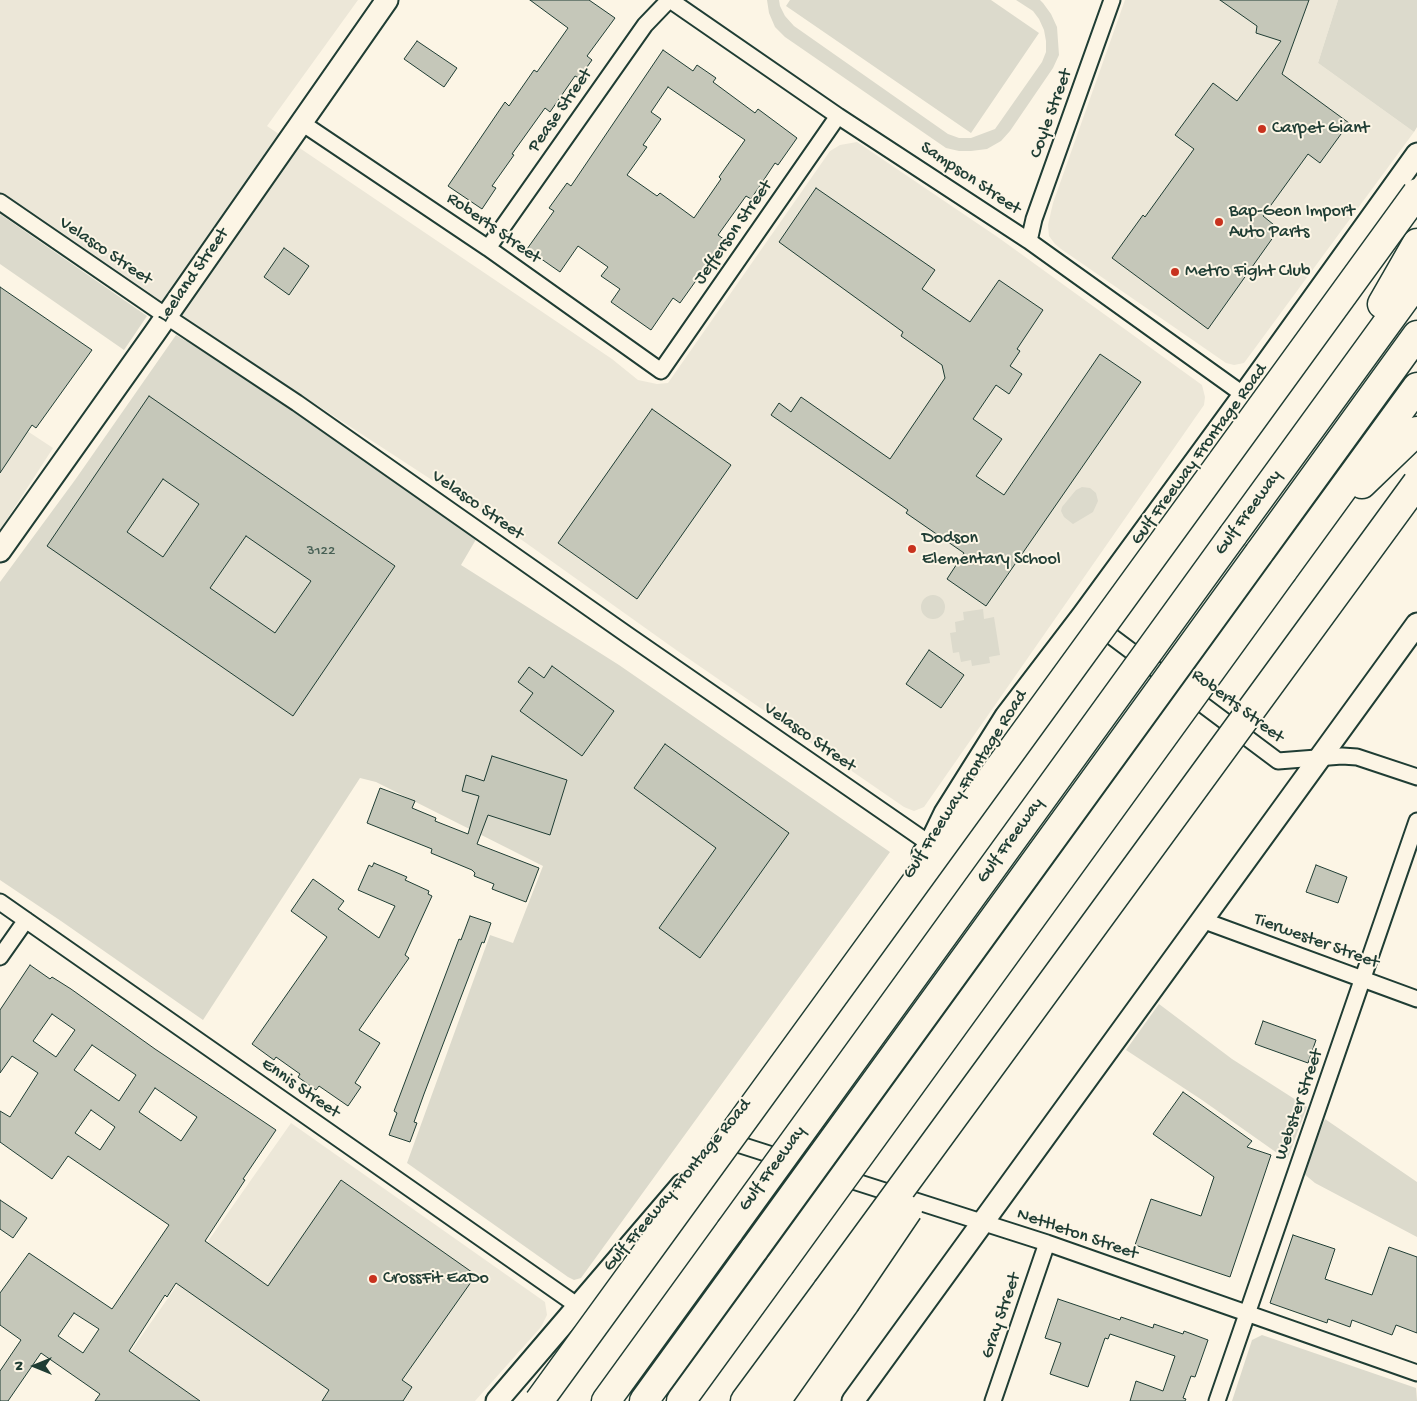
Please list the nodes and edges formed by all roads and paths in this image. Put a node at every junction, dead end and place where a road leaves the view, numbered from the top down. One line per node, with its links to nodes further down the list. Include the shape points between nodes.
1 (387, 0): 5 (main road, Leeland Street)
2 (670, 0): 4 (street, Sampson Street); 11 (street, Pease Street, via 645,25)
3 (1112, 0): 9 (street, Coyle Street)
4 (838, 116): 9 (street, Sampson Street); 15 (street, Jefferson Street)
5 (302, 123): 11 (street, Roberts Street); 13 (main road, Leeland Street)
6 (1417, 154): 17 (main road, Gulf Freeway Frontage Road)
7 (1417, 193): 43 (highway, bridge)
8 (0, 202): 13 (street, Velasco Street)
9 (1029, 241): 17 (street, Sampson Street)
10 (1417, 243): 18 (highway)
11 (488, 248): 15 (street, Roberts Street)
12 (1417, 282): 18 (highway, Gulf Freeway)
13 (166, 316): 22 (main road, Leeland Street); 28 (street, Velasco Street, via 297,402)
14 (1417, 335): 45 (highway, Gulf Freeway, bridge)
15 (661, 371)
16 (1417, 387): 21 (highway)
17 (1244, 395): 23 (main road, Gulf Freeway Frontage Road)
18 (1314, 423): 44 (highway, Gulf Freeway, bridge)
19 (1417, 432): 21 (highway)
20 (1417, 483): 38 (highway, bridge, via 1162,831)
21 (1309, 536): 46 (highway, bridge)
22 (0, 551)
23 (1083, 616): 25 (street, Roberts Street, via 1278,761); 28 (main road, Gulf Freeway Frontage Road, via 1006,716)
24 (1417, 624): 25 (main road)
25 (1321, 758): 26 (street, Roberts Street, via 1357,757); 31 (main road)
26 (1417, 777)
27 (1417, 821): 33 (street, Webster Street)
28 (930, 844): 35 (main road, Gulf Freeway Frontage Road, via 890,905)
29 (0, 902): 30 (street, Ennis Street)
30 (26, 920): 32 (street); 39 (street, Ennis Street)
31 (1202, 920): 33 (street, Tierwester Street); 36 (main road)
32 (0, 957)
33 (1363, 980): 34 (street, Tierwester Street); 40 (street, Webster Street)
34 (1417, 999)
35 (722, 1138): 36 (street, Nettleton Street); 39 (main road, Gulf Freeway Frontage Road)
36 (983, 1223): 37 (street, Nettleton Street); 49 (main road)
37 (1047, 1244): 40 (street, Nettleton Street); 50 (street, Gray Street)
38 (836, 1297): 47 (highway); 48 (highway)
39 (578, 1306): 42 (main road, Gulf Freeway Frontage Road)
40 (1246, 1314): 41 (street, Nettleton Street); 51 (street, Webster Street)
41 (1417, 1373)
42 (497, 1401)
43 (539, 1401)
44 (606, 1401)
45 (644, 1401)
46 (681, 1401)
47 (744, 1401)
48 (776, 1401)
49 (853, 1401)
50 (994, 1401)
51 (1217, 1401)

